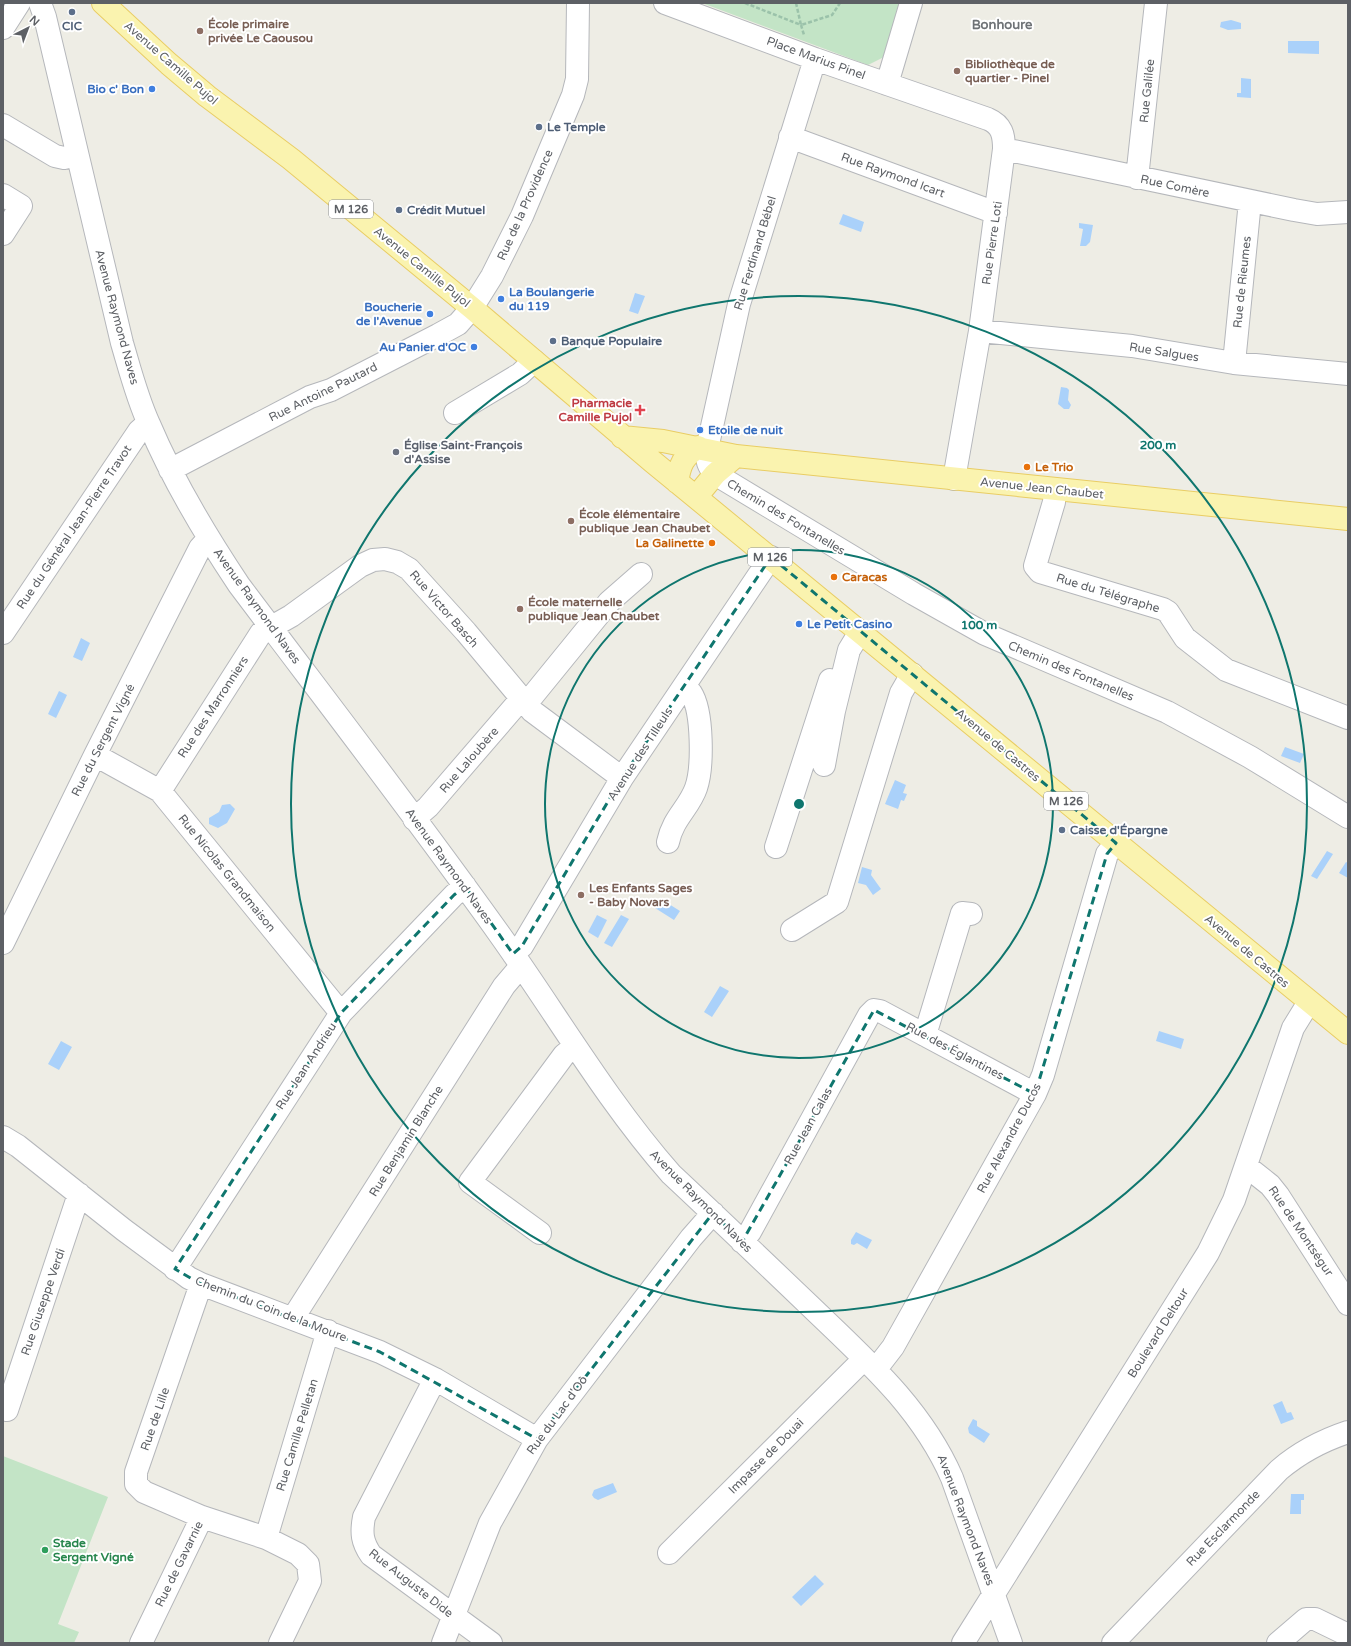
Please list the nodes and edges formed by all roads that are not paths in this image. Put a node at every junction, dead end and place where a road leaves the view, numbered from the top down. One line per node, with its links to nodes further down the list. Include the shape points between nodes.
1 (19, 3): 8 (street)
2 (40, 3): 14 (street, Avenue Raymond Naves)
3 (103, 3): 21 (main road, Avenue Camille Pujol / M 126, via 207,96 291,159)
4 (578, 3): 21 (street, Rue de la Providence, via 577,79 573,96 522,216 492,276)
5 (665, 3): 9 (street, Place Marius Pinel)
6 (911, 3): 10 (street)
7 (1156, 3): 15 (street, Rue Galilée)
8 (3, 28)
9 (815, 59): 10 (street, Place Marius Pinel); 12 (street, Rue Ferdinand Bébel)
10 (887, 84): 13 (street, Rue Pierre Loti, via 995,123 1002,130)
11 (3, 125): 14 (street, via 55,156 64,158)
12 (790, 137): 19 (street, Rue Raymond Icart); 29 (street, Rue Ferdinand Bébel, via 739,304)
13 (1004, 149): 15 (street, Rue Comère); 19 (street, Rue Pierre Loti)
14 (77, 155): 27 (street, Avenue Raymond Naves, via 122,343)
15 (1137, 178): 17 (street, Rue Comère)
16 (3, 195): 20 (street, via 21,206)
17 (1250, 201): 18 (street, Rue Comère, via 1317,214); 24 (street, Rue de Rieumes)
18 (1348, 212)
19 (996, 213): 22 (street, Rue Pierre Loti)
20 (3, 234)
21 (472, 308): 23 (main road, Avenue Camille Pujol / M 126); 31 (street, Rue Antoine Pautard, via 458,324 438,335 331,390 310,397)
22 (980, 331): 24 (street, Rue Salgues, via 1132,346); 33 (street, Rue Pierre Loti)
23 (534, 361): 26 (street, via 520,374); 28 (main road, Avenue Camille Pujol / M 126)
24 (1234, 363): 25 (street, Rue Salgues)
25 (1348, 374)
26 (455, 413)
27 (148, 423): 31 (street, Avenue Raymond Naves); 42 (street, Rue du Général Jean-Pierre Travot, via 139,430)
28 (622, 437): 29 (main road, Avenue Jean Chaubet); 34 (main road, Avenue Camille Pujol / M 126)
29 (703, 448): 30 (main road, Avenue Jean Chaubet); 32 (street, Chemin des Fontanelles, via 707,463); 34 (main road, via 687,454 680,468)
30 (736, 456): 32 (main road); 33 (main road, Avenue Jean Chaubet)
31 (170, 470): 37 (street, Avenue Raymond Naves)
32 (715, 474): 34 (main road); 53 (street, Chemin des Fontanelles, via 984,634 1168,712 1250,756)
33 (954, 479): 35 (main road, Avenue Jean Chaubet)
34 (685, 489): 38 (main road, Avenue de Castres / M 126)
35 (1055, 490): 36 (main road, Avenue Jean Chaubet); 48 (street, Rue du Télégraphe, via 1036,566 1040,572 1163,609 1168,612 1185,638 1226,670)
36 (1348, 519)
37 (208, 539): 40 (street, Avenue Raymond Naves); 49 (street, Rue du Sergent Vigné, via 200,548)
38 (771, 557): 41 (main road, Avenue de Castres / M 126); 46 (street, Avenue des Tilleuls)
39 (641, 574): 47 (street, Rue Laloubère, via 609,602)
40 (272, 627): 47 (street, Rue Victor Basch, via 360,566 373,560 397,562 409,569 422,582); 52 (street, Rue des Marronniers, via 261,633); 54 (street, Avenue Raymond Naves)
41 (857, 629): 43 (street); 44 (main road, Avenue de Castres / M 126); 50 (street, via 849,650 834,711)
42 (3, 633)
43 (842, 644)
44 (912, 674): 56 (main road, Avenue de Castres / M 126); 60 (street, via 901,693 836,902)
45 (830, 680): 57 (street)
46 (683, 688): 51 (street, Avenue des Tilleuls); 55 (street, via 690,693 698,709 698,774 696,788 671,829)
47 (523, 701): 51 (street, Rue Victor Basch, via 532,711); 54 (street, Rue Laloubère, via 428,807)
48 (1348, 718)
49 (95, 755): 52 (street, Rue Nicolas Grandmaison); 61 (street, Rue du Sergent Vigné)
50 (824, 765)
51 (622, 778): 62 (street, Avenue des Tilleuls, via 522,946)
52 (160, 791): 65 (street, Rue Nicolas Grandmaison)
53 (1348, 817)
54 (414, 819): 58 (street, Avenue Raymond Naves)
55 (668, 842)
56 (1116, 843): 63 (main road, Avenue de Castres / M 126); 69 (street, Rue Alexandre Ducos, via 1108,854 1043,1075)
57 (776, 847)
58 (465, 886): 62 (street, Avenue Raymond Naves); 65 (street, Rue Jean Andrieu)
59 (971, 914): 67 (street, via 962,913)
60 (792, 930)
61 (3, 943)
62 (517, 960): 68 (street, Avenue Raymond Naves); 79 (street, Rue Benjamin Blanche, via 504,986)
63 (1309, 1002): 66 (main road, Avenue de Castres / M 126); 71 (street, Boulevard Deltour, via 1293,1028)
64 (874, 1010): 67 (street, Rue des Églantines, via 880,1010); 75 (street, Rue Jean Calas, via 750,1232)
65 (341, 1013): 76 (street, Rue Jean Andrieu)
66 (1348, 1033)
67 (925, 1035): 69 (street, Rue des Églantines)
68 (575, 1046): 73 (street, Avenue Raymond Naves, via 641,1140 671,1174); 74 (street, via 564,1055 470,1182)
69 (1035, 1094): 81 (street, Rue Alexandre Ducos, via 893,1347)
70 (3, 1137): 72 (street, Chemin du Coin de la Moure)
71 (1246, 1166): 78 (street, Rue de Montségur, via 1270,1185 1278,1195); 89 (street, Boulevard Deltour, via 1231,1207 1208,1253)
72 (79, 1194): 76 (street, Chemin du Coin de la Moure); 83 (street, Rue Giuseppe Verdi)
73 (713, 1213): 75 (street, Avenue Raymond Naves); 85 (street, Rue du Lac d'Oô)
74 (540, 1233)
75 (742, 1242): 81 (street, Avenue Raymond Naves)
76 (175, 1269): 77 (street, Chemin du Coin de la Moure)
77 (200, 1284): 79 (street, Chemin du Coin de la Moure); 86 (street, Rue de Lille, via 136,1472 136,1484 144,1492)
78 (1348, 1304)
79 (293, 1318): 80 (street, Chemin du Coin de la Moure)
80 (328, 1331): 82 (street, Chemin du Coin de la Moure, via 380,1352); 87 (street, Rue Camille Pelletan)
81 (870, 1364): 88 (street, Impasse de Douai); 89 (street, Avenue Raymond Naves, via 915,1414 942,1456)
82 (434, 1379): 85 (street, Chemin du Coin de la Moure); 90 (street, Rue Auguste Dide, via 364,1517 361,1531 364,1544 371,1555)
83 (7, 1410)
84 (1348, 1432): 98 (street, Rue Esclarmonde, via 1312,1446 1279,1470)
85 (537, 1439): 90 (street, Rue du Lac d'Oô, via 490,1523)
86 (202, 1517): 87 (street, Rue de Gavarnie); 92 (street, Rue de Gavarnie)
87 (266, 1538): 93 (street, Rue de Gavarnie, via 298,1554 308,1564 310,1581)
88 (669, 1554)
89 (994, 1592): 96 (street, Boulevard Deltour); 97 (street, Avenue Raymond Naves)
90 (453, 1615): 94 (street, Rue du Lac d'Oô); 95 (street, Rue Auguste Dide)
91 (1348, 1635): 99 (street, via 1315,1619 1306,1619)
92 (141, 1643)
93 (280, 1643)
94 (443, 1643)
95 (491, 1643)
96 (963, 1643)
97 (1011, 1643)
98 (1113, 1643)
99 (1278, 1643)

